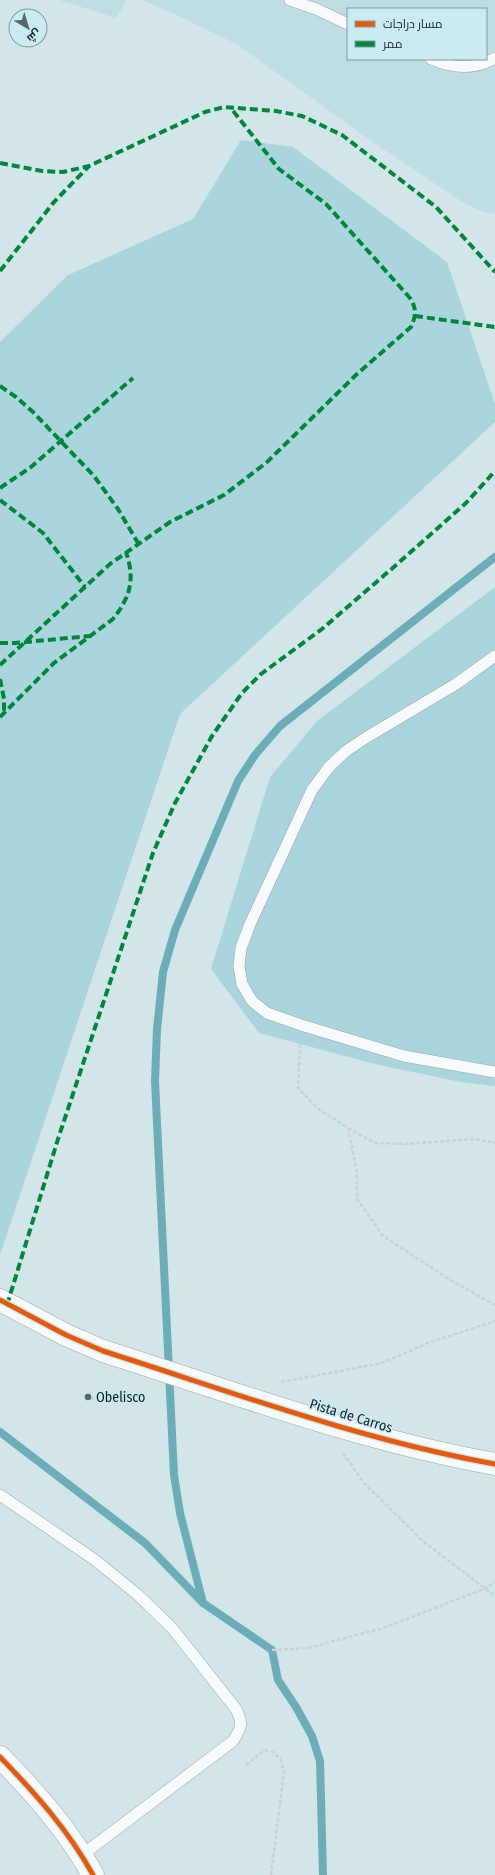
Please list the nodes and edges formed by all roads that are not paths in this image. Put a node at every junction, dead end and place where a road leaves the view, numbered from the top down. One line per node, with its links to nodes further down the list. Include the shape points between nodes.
1 (290, 0): 2 (lane)
2 (347, 24)
3 (495, 58): 4 (lane, via 471,66 453,66)
4 (434, 60)
5 (495, 656): 6 (lane, via 456,684 346,751 329,767 312,790 250,924 241,948 239,966 242,984 252,1001 267,1013 404,1056)
6 (495, 1072)
7 (0, 1300): 8 (street, Pista de Carros, via 66,1335 103,1351 324,1421 442,1454)
8 (495, 1464)
9 (0, 1495): 11 (lane, via 95,1560 138,1595 172,1628 236,1708 241,1719 240,1730 233,1741)
10 (0, 1757): 11 (street, via 61,1826)
11 (82, 1855): 12 (street)
12 (93, 1875)

